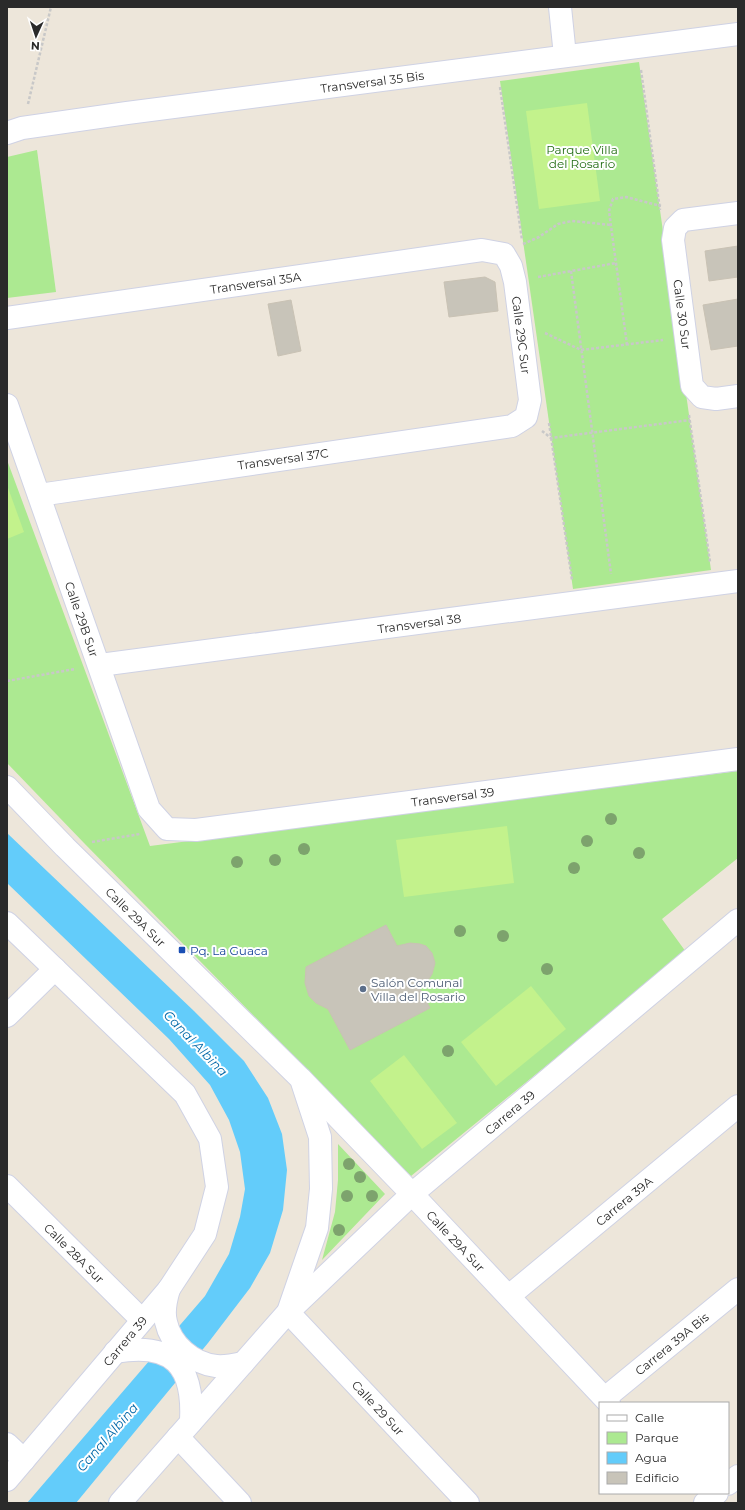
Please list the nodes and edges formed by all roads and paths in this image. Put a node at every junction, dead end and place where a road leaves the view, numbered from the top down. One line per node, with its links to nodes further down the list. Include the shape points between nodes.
1 (50, 7): 5 (path)
2 (560, 7): 4 (street)
3 (738, 34): 4 (street, Transversal 35 Bis)
4 (565, 56): 5 (street, Transversal 35 Bis, via 127,113)
5 (14, 131)
6 (738, 213): 7 (street)
7 (679, 224): 8 (path, via 660,205 626,197 613,199 609,211); 15 (street, Calle 30 Sur, via 673,240)
8 (611, 225): 9 (path, via 572,221 558,224 540,237); 10 (path)
9 (504, 254): 12 (street, Calle 29C Sur, via 511,266); 13 (street, Transversal 35A, via 482,250)
10 (616, 263): 11 (path); 16 (path)
11 (571, 271): 12 (path); 17 (path)
12 (515, 282): 14 (street, Calle 29C Sur)
13 (7, 318)
14 (521, 328): 17 (path, via 536,328); 21 (street, Calle 29C Sur, via 530,400)
15 (685, 336): 16 (path); 19 (street, Calle 30 Sur, via 692,386)
16 (627, 346): 17 (path)
17 (581, 350): 22 (path)
18 (738, 396): 19 (street, via 716,399)
19 (702, 397): 22 (path, via 690,420)
20 (7, 405): 23 (street, Calle 29B Sur)
21 (526, 417): 22 (path, via 551,438); 23 (street, Transversal 37C, via 512,426)
22 (592, 432): 25 (path)
23 (39, 495): 26 (street, Calle 29B Sur)
24 (738, 581): 25 (street, Transversal 38)
25 (614, 597): 26 (street, Transversal 38)
26 (100, 665): 27 (path); 30 (street, Calle 29B Sur, via 150,809)
27 (7, 681)
28 (738, 759): 30 (street, Transversal 39, via 196,830)
29 (7, 787): 31 (street, Calle 29A Sur)
30 (166, 829): 31 (path)
31 (65, 847): 36 (street, Calle 29A Sur)
32 (738, 920): 40 (street, Carrera 39)
33 (7, 923): 34 (street)
34 (55, 969): 35 (street); 41 (street, Carrera 39, via 185,1094 210,1139 217,1187 206,1234)
35 (7, 1016)
36 (301, 1079): 39 (street, Calle 29A Sur, via 320,1137); 40 (street, Calle 29A Sur)
37 (738, 1106): 43 (street, Carrera 39A)
38 (7, 1186): 45 (street, Calle 28A Sur)
39 (321, 1189): 44 (street, Carrera 39, via 317,1228)
40 (412, 1194): 43 (street, Calle 29A Sur); 44 (street, Carrera 39)
41 (169, 1288): 45 (street, Carrera 39); 47 (street, via 165,1302 166,1321 171,1338 185,1353 215,1366)
42 (738, 1289): 48 (street, Carrera 39A Bis)
43 (509, 1296): 48 (street, Calle 29A Sur)
44 (288, 1312): 47 (street, Carrera 39); 59 (street, Calle 29 Sur)
45 (142, 1320): 46 (street, Carrera 39)
46 (115, 1352): 49 (street, via 143,1349 160,1352 177,1361 185,1372 190,1388 192,1406); 51 (street, Carrera 39)
47 (243, 1363): 49 (street, Carrera 39)
48 (607, 1401)
49 (185, 1430): 57 (street, Carrera 39); 58 (street)
50 (7, 1444): 51 (street)
51 (24, 1460): 53 (street, Carrera 39)
52 (738, 1476): 54 (street)
53 (7, 1480)
54 (729, 1483)
55 (691, 1494): 60 (street)
56 (716, 1494): 61 (street)
57 (120, 1503)
58 (240, 1503)
59 (468, 1503)
60 (699, 1503)
61 (705, 1503)

